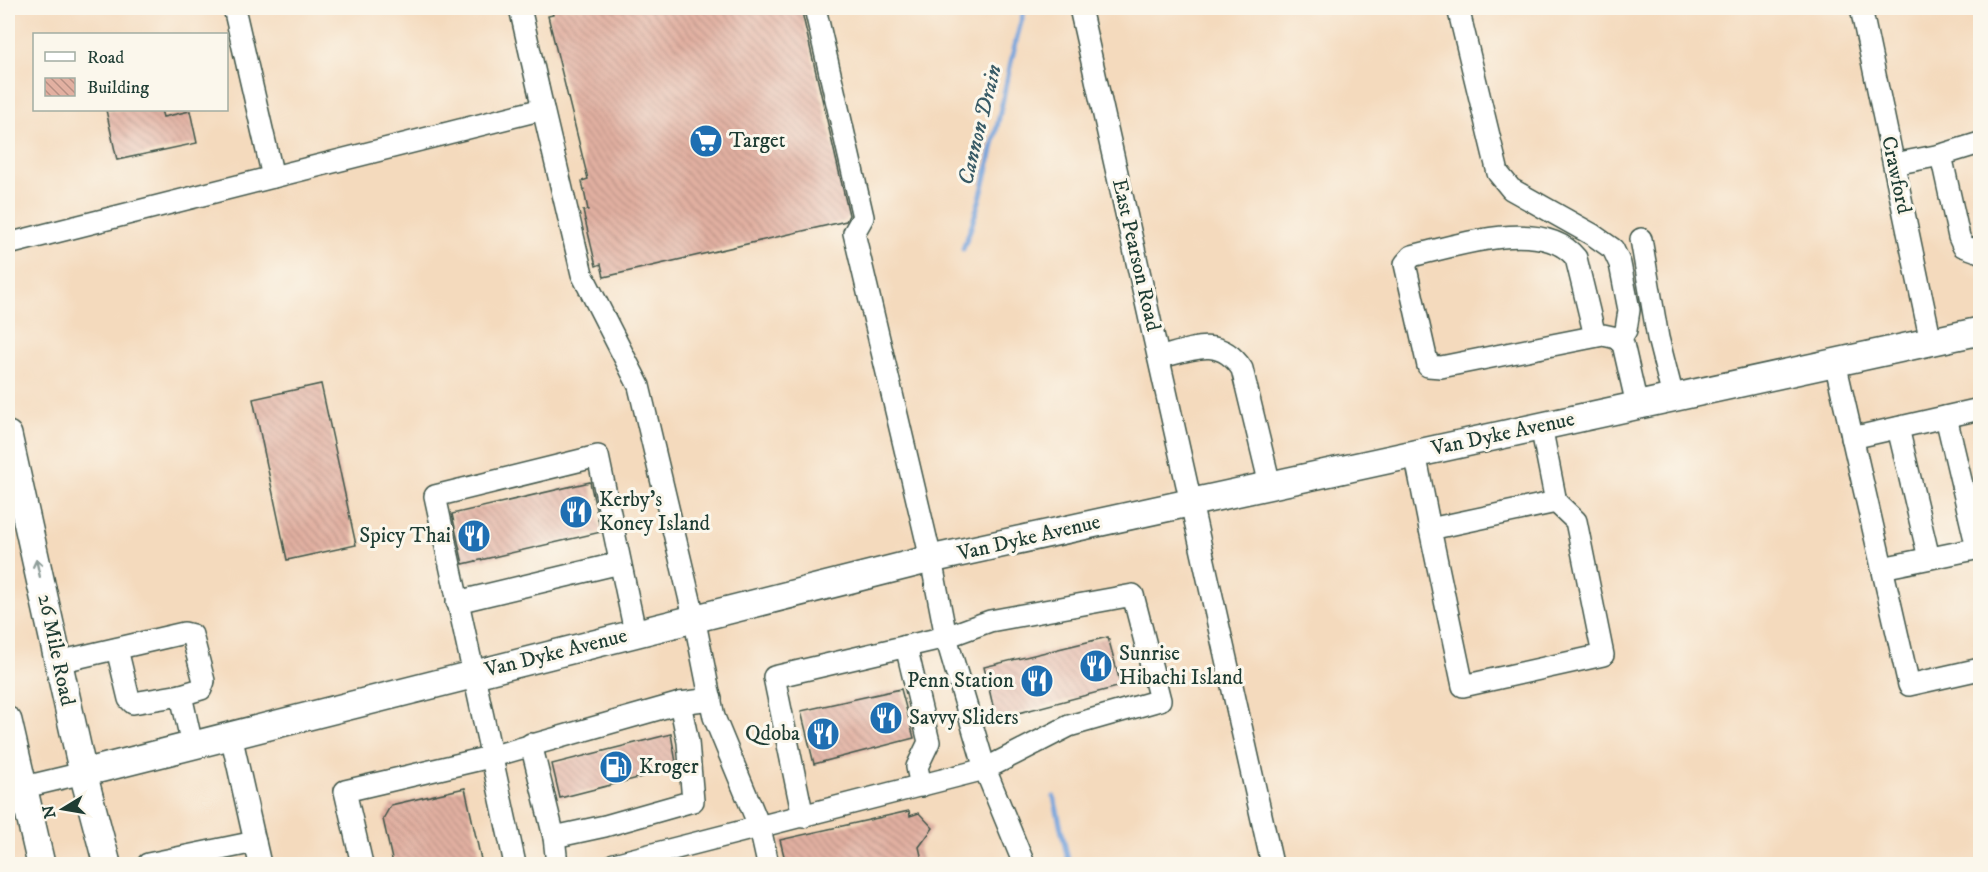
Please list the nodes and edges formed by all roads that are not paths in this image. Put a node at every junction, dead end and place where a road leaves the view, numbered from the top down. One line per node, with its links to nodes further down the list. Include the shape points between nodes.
1 (234, 8): 11 (street)
2 (520, 8): 7 (street)
3 (814, 8): 36 (street, via 863,217 854,234)
4 (1080, 8): 19 (street, East Pearson Road)
5 (1458, 8): 17 (street, via 1498,173 1512,189 1612,249 1620,264 1629,310 1626,330)
6 (1861, 8): 10 (street, Crawford)
7 (543, 109): 11 (street); 40 (street, via 582,274 639,386)
8 (1980, 143): 9 (street)
9 (1941, 155): 10 (street); 14 (street, via 1959,237 1963,246)
10 (1894, 164): 18 (street, Crawford)
11 (273, 177): 13 (street)
12 (1641, 239): 21 (street)
13 (8, 244)
14 (1980, 252)
15 (1980, 331): 18 (main road, Van Dyke Avenue)
16 (1595, 336): 16 (street, via 1433,368 1425,357 1405,264 1412,256 1499,237 1547,240 1576,258); 17 (street, via 1610,336)
17 (1619, 341): 22 (street, via 1623,344)
18 (1931, 342): 20 (main road, Van Dyke Avenue)
19 (1159, 358): 30 (street, via 1213,347 1234,356 1242,369); 31 (street, East Pearson Road)
20 (1835, 362): 21 (main road, Van Dyke Avenue); 28 (street)
21 (1673, 397): 22 (main road, Van Dyke Avenue)
22 (1637, 405): 25 (main road, Van Dyke Avenue)
23 (1980, 409): 24 (street)
24 (1946, 417): 26 (street); 34 (street)
25 (1541, 426): 29 (main road, Van Dyke Avenue); 32 (street)
26 (1898, 428): 28 (street); 35 (street)
27 (8, 435): 45 (main road, 26 Mile Road, one-way to 27)
28 (1852, 438): 38 (street)
29 (1415, 453): 30 (main road, Van Dyke Avenue); 33 (street)
30 (1270, 485): 31 (main road, Van Dyke Avenue)
31 (1191, 502): 36 (main road, Van Dyke Avenue); 75 (street, East Pearson Road)
32 (1556, 502): 33 (street); 33 (street, via 1576,521 1603,655 1463,686)
33 (1430, 530)
34 (1979, 548): 35 (street)
35 (1929, 558): 38 (street)
36 (931, 560): 40 (main road, Van Dyke Avenue); 42 (street)
37 (620, 563): 39 (street); 39 (street, via 598,456 435,496); 41 (street)
38 (1882, 568): 46 (street, via 1909,685)
39 (457, 602): 47 (street)
40 (694, 617): 41 (main road, Van Dyke Avenue); 49 (street)
41 (635, 632): 47 (main road, Van Dyke Avenue)
42 (946, 637): 43 (street); 56 (street); 56 (street, via 990,621 1133,595 1160,700 1069,726)
43 (906, 646): 58 (street, via 929,742 917,767); 60 (street, via 774,677)
44 (117, 649): 45 (street); 48 (street, via 133,703); 48 (street, via 184,633 192,635 204,681 201,688)
45 (58, 662): 57 (main road, 26 Mile Road)
46 (1980, 669)
47 (472, 674): 52 (main road, Van Dyke Avenue); 55 (street)
48 (181, 695): 54 (street)
49 (711, 699): 50 (street); 61 (street, via 714,717)
50 (680, 703): 53 (street); 62 (street, via 693,801)
51 (8, 721): 59 (main road)
52 (231, 735): 54 (main road, Van Dyke Avenue); 63 (street)
53 (531, 744): 55 (street); 62 (street)
54 (192, 745): 57 (main road, Van Dyke Avenue)
55 (490, 757): 69 (street, via 345,791); 70 (street)
56 (985, 769): 58 (street); 74 (street)
57 (83, 773): 59 (street); 66 (main road, 26 Mile Road)
58 (921, 786): 60 (street)
59 (15, 789): 65 (main road)
60 (803, 817): 61 (street)
61 (760, 828): 72 (street); 73 (street)
62 (554, 837): 71 (street)
63 (255, 842): 64 (street); 68 (street)
64 (170, 862): 67 (street)
65 (41, 864)
66 (107, 864)
67 (148, 864)
68 (260, 864)
69 (362, 864)
70 (515, 864)
71 (557, 864)
72 (614, 864)
73 (768, 864)
74 (1024, 864)
75 (1272, 864)

